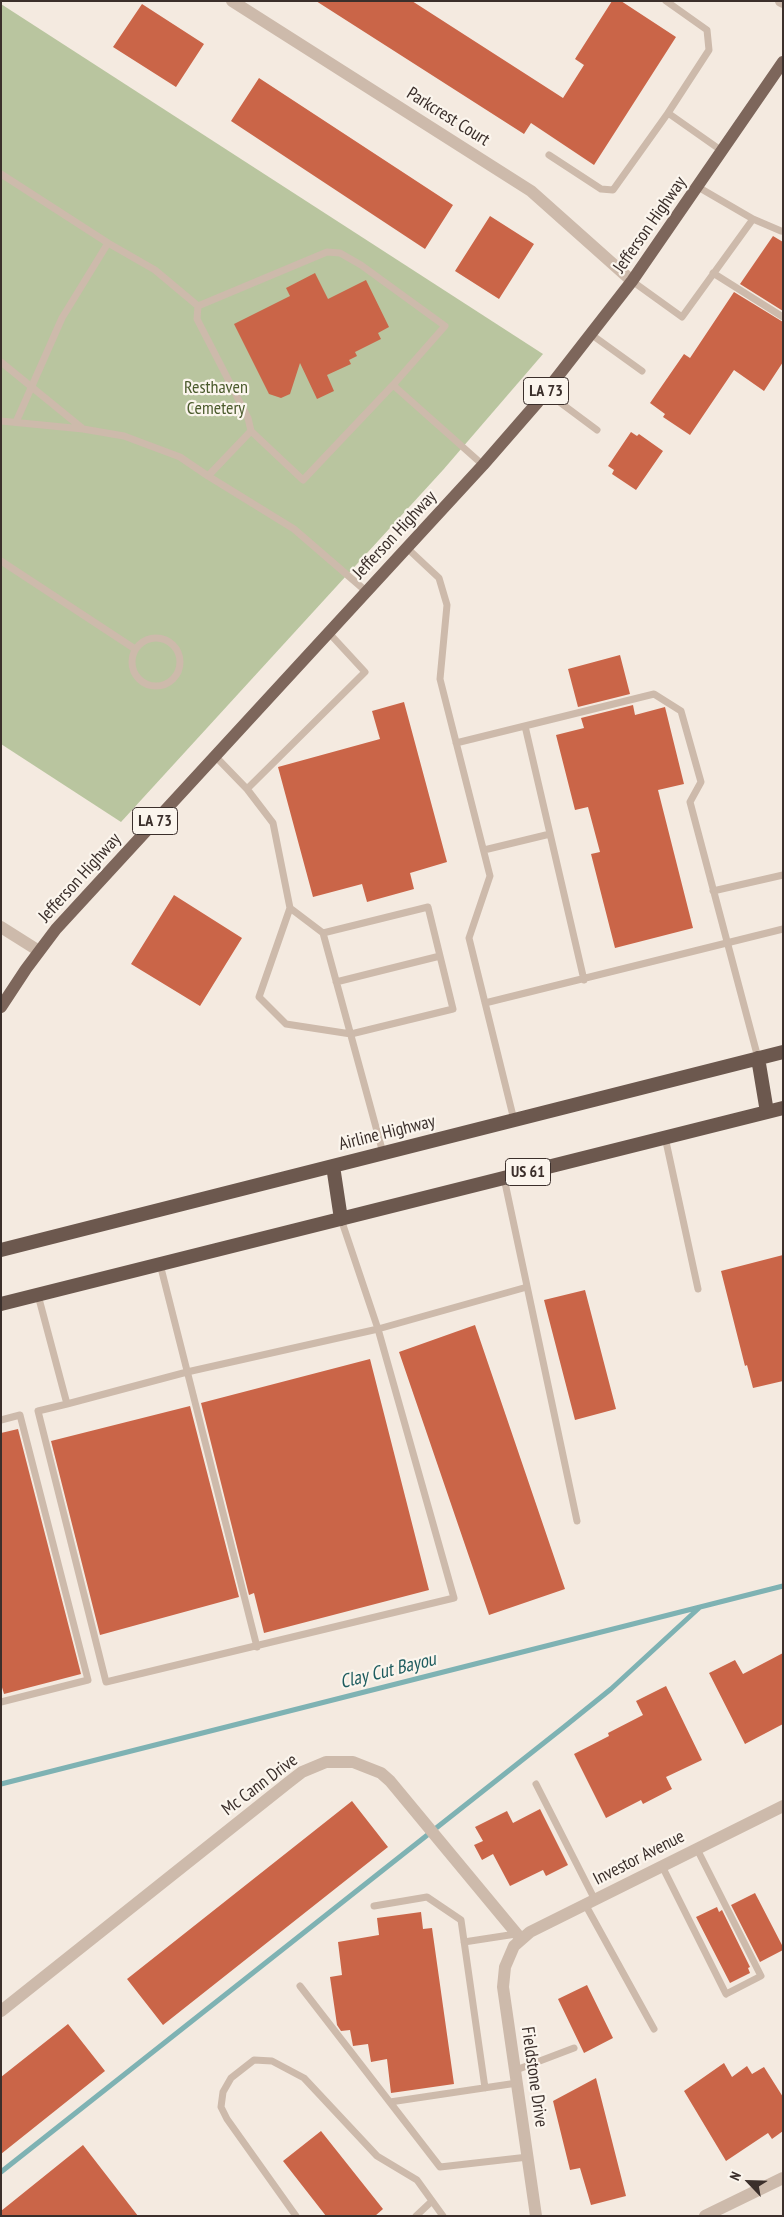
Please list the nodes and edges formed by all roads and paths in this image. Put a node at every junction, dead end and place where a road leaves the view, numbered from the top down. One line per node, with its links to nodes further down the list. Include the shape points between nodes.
1 (232, 1): 13 (street, Parkcrest Court, via 531,190)
2 (666, 1): 4 (lane, via 707,30 709,50)
3 (783, 62): 5 (main road, Jefferson Highway / LA 73)
4 (668, 113): 5 (lane); 6 (lane, via 613,190 601,189)
5 (722, 151): 8 (main road, Jefferson Highway / LA 73)
6 (549, 155)
7 (1, 174): 11 (lane)
8 (698, 187): 9 (lane); 13 (main road, Jefferson Highway / LA 73)
9 (753, 219): 10 (lane); 12 (lane)
10 (781, 231)
11 (108, 243): 14 (lane, via 156,270); 20 (lane, via 62,318)
12 (713, 273): 13 (lane, via 682,317); 15 (lane)
13 (632, 282): 16 (main road, Jefferson Highway / LA 73)
14 (198, 306): 19 (lane, via 327,252 340,253 446,326); 26 (lane, via 197,319 248,418)
15 (783, 317)
16 (592, 335): 18 (lane); 21 (main road, Jefferson Highway / LA 73)
17 (1, 362): 20 (lane)
18 (642, 371)
19 (393, 384): 26 (lane, via 303,480); 27 (lane)
20 (32, 386): 23 (lane); 24 (lane)
21 (546, 392): 25 (lane); 27 (main road, Jefferson Highway / LA 73)
22 (1, 421): 23 (lane)
23 (16, 422): 24 (lane)
24 (83, 429): 28 (lane, via 124,436 180,457)
25 (597, 430)
26 (251, 431): 28 (lane)
27 (483, 465): 29 (main road, Jefferson Highway / LA 73)
28 (208, 476): 31 (lane, via 294,530)
29 (407, 548): 31 (main road, Jefferson Highway / LA 73); 35 (lane, via 439,578 447,605 440,679)
30 (1, 561): 33 (lane)
31 (367, 592): 32 (main road, Jefferson Highway / LA 73)
32 (329, 633): 36 (main road, Jefferson Highway / LA 73); 37 (lane, via 365,672)
33 (135, 649): 33 (lane, via 133,672 144,683 159,686 173,679 178,672 179,657 171,643 148,639)
34 (525, 726): 35 (lane); 38 (lane); 41 (lane, via 654,694 681,711 700,782 690,802)
35 (456, 743): 39 (lane)
36 (215, 756): 37 (lane); 47 (main road, Jefferson Highway / LA 73, via 77,905)
37 (247, 789): 42 (lane, via 273,824)
38 (550, 834): 39 (lane); 49 (lane)
39 (484, 850): 51 (lane, via 490,876 469,938)
40 (783, 875): 41 (lane)
41 (713, 891): 46 (lane)
42 (290, 908): 45 (lane); 53 (lane, via 259,997 286,1024)
43 (1, 928): 47 (street)
44 (783, 928): 46 (lane)
45 (323, 932): 48 (lane, via 428,907); 50 (lane)
46 (729, 942): 49 (lane); 55 (lane)
47 (39, 951): 52 (main road, Jefferson Highway / LA 73)
48 (440, 956): 50 (lane); 53 (lane, via 453,1009)
49 (584, 980): 51 (lane)
50 (336, 982): 53 (lane)
51 (485, 1003): 58 (lane)
52 (1, 1007)
53 (351, 1034): 60 (lane)
54 (783, 1052): 55 (highway, Airline Highway)
55 (758, 1058): 57 (highway); 58 (highway, Airline Highway)
56 (783, 1108): 57 (highway, US 61)
57 (767, 1112): 59 (highway, US 61)
58 (514, 1120): 60 (highway, Airline Highway)
59 (665, 1137): 62 (highway, US 61); 67 (lane)
60 (383, 1153): 61 (highway, Airline Highway)
61 (333, 1166): 63 (highway); 64 (highway, Airline Highway)
62 (504, 1178): 63 (highway, US 61); 66 (lane)
63 (341, 1219): 65 (highway, US 61); 70 (lane)
64 (1, 1250)
65 (160, 1264): 68 (highway, US 61); 71 (lane)
66 (527, 1287): 70 (lane); 74 (lane)
67 (698, 1289)
68 (38, 1295): 69 (highway, US 61); 72 (lane)
69 (1, 1304)
70 (378, 1329): 71 (lane); 75 (lane, via 454,1598)
71 (187, 1372): 72 (lane); 75 (lane)
72 (67, 1404): 75 (lane, via 38,1412 106,1682)
73 (1, 1420): 76 (lane, via 20,1415 88,1680)
74 (577, 1521)
75 (257, 1647)
76 (1, 1702)
77 (536, 1784): 81 (lane)
78 (783, 1806): 79 (street, Investor Avenue)
79 (697, 1849): 80 (street, Investor Avenue); 80 (lane, via 761,1976 726,1994)
80 (662, 1866): 81 (street, Investor Avenue)
81 (590, 1902): 83 (street, Investor Avenue); 87 (lane)
82 (374, 1906): 84 (lane, via 428,1897 461,1920)
83 (517, 1940): 84 (lane); 86 (street, Mc Cann Drive, via 390,1780 381,1772 353,1762 338,1761 316,1766 289,1782); 89 (street, Fieldstone Drive, via 505,1968 503,1987)
84 (464, 1942): 91 (lane)
85 (300, 1986): 92 (lane)
86 (1, 2011)
87 (654, 2029)
88 (574, 2048): 89 (lane)
89 (516, 2070): 90 (street, Fieldstone Drive)
90 (518, 2083): 91 (lane); 93 (street, Fieldstone Drive)
91 (485, 2088): 92 (lane)
92 (390, 2102): 93 (lane, via 440,2168)
93 (528, 2157): 99 (street, Fieldstone Drive)
94 (783, 2178): 100 (street)
95 (432, 2201): 96 (lane, via 417,2180 377,2156 304,2078 272,2061 254,2060 230,2078 223,2092 221,2107 226,2119); 97 (lane); 98 (lane)
96 (296, 2216)
97 (416, 2216)
98 (443, 2216)
99 (536, 2216)
100 (705, 2216)

